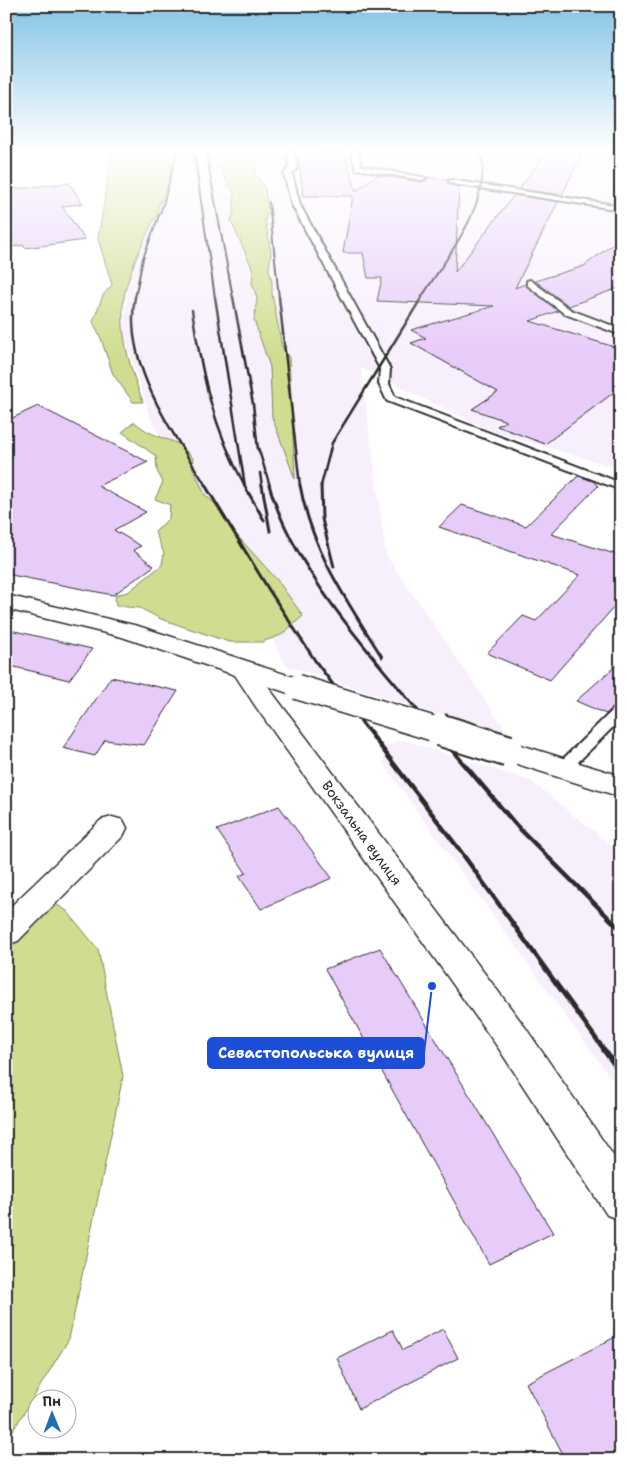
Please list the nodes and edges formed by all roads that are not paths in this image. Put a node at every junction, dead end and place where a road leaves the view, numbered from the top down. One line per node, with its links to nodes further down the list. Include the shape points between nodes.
1 (304, 220): 4 (lane, via 385,370 384,384 391,399)
2 (530, 283): 3 (lane, via 568,312)
3 (621, 332)
4 (621, 487)
5 (6, 602): 6 (main road, via 129,631)
6 (244, 669): 8 (main road, bridge); 12 (main road, Вокзальна вулиця, via 512,1038)
7 (621, 710): 8 (lane)
8 (562, 769): 9 (main road)
9 (621, 787)
10 (112, 828): 11 (main road)
11 (6, 932)
12 (621, 1201)

